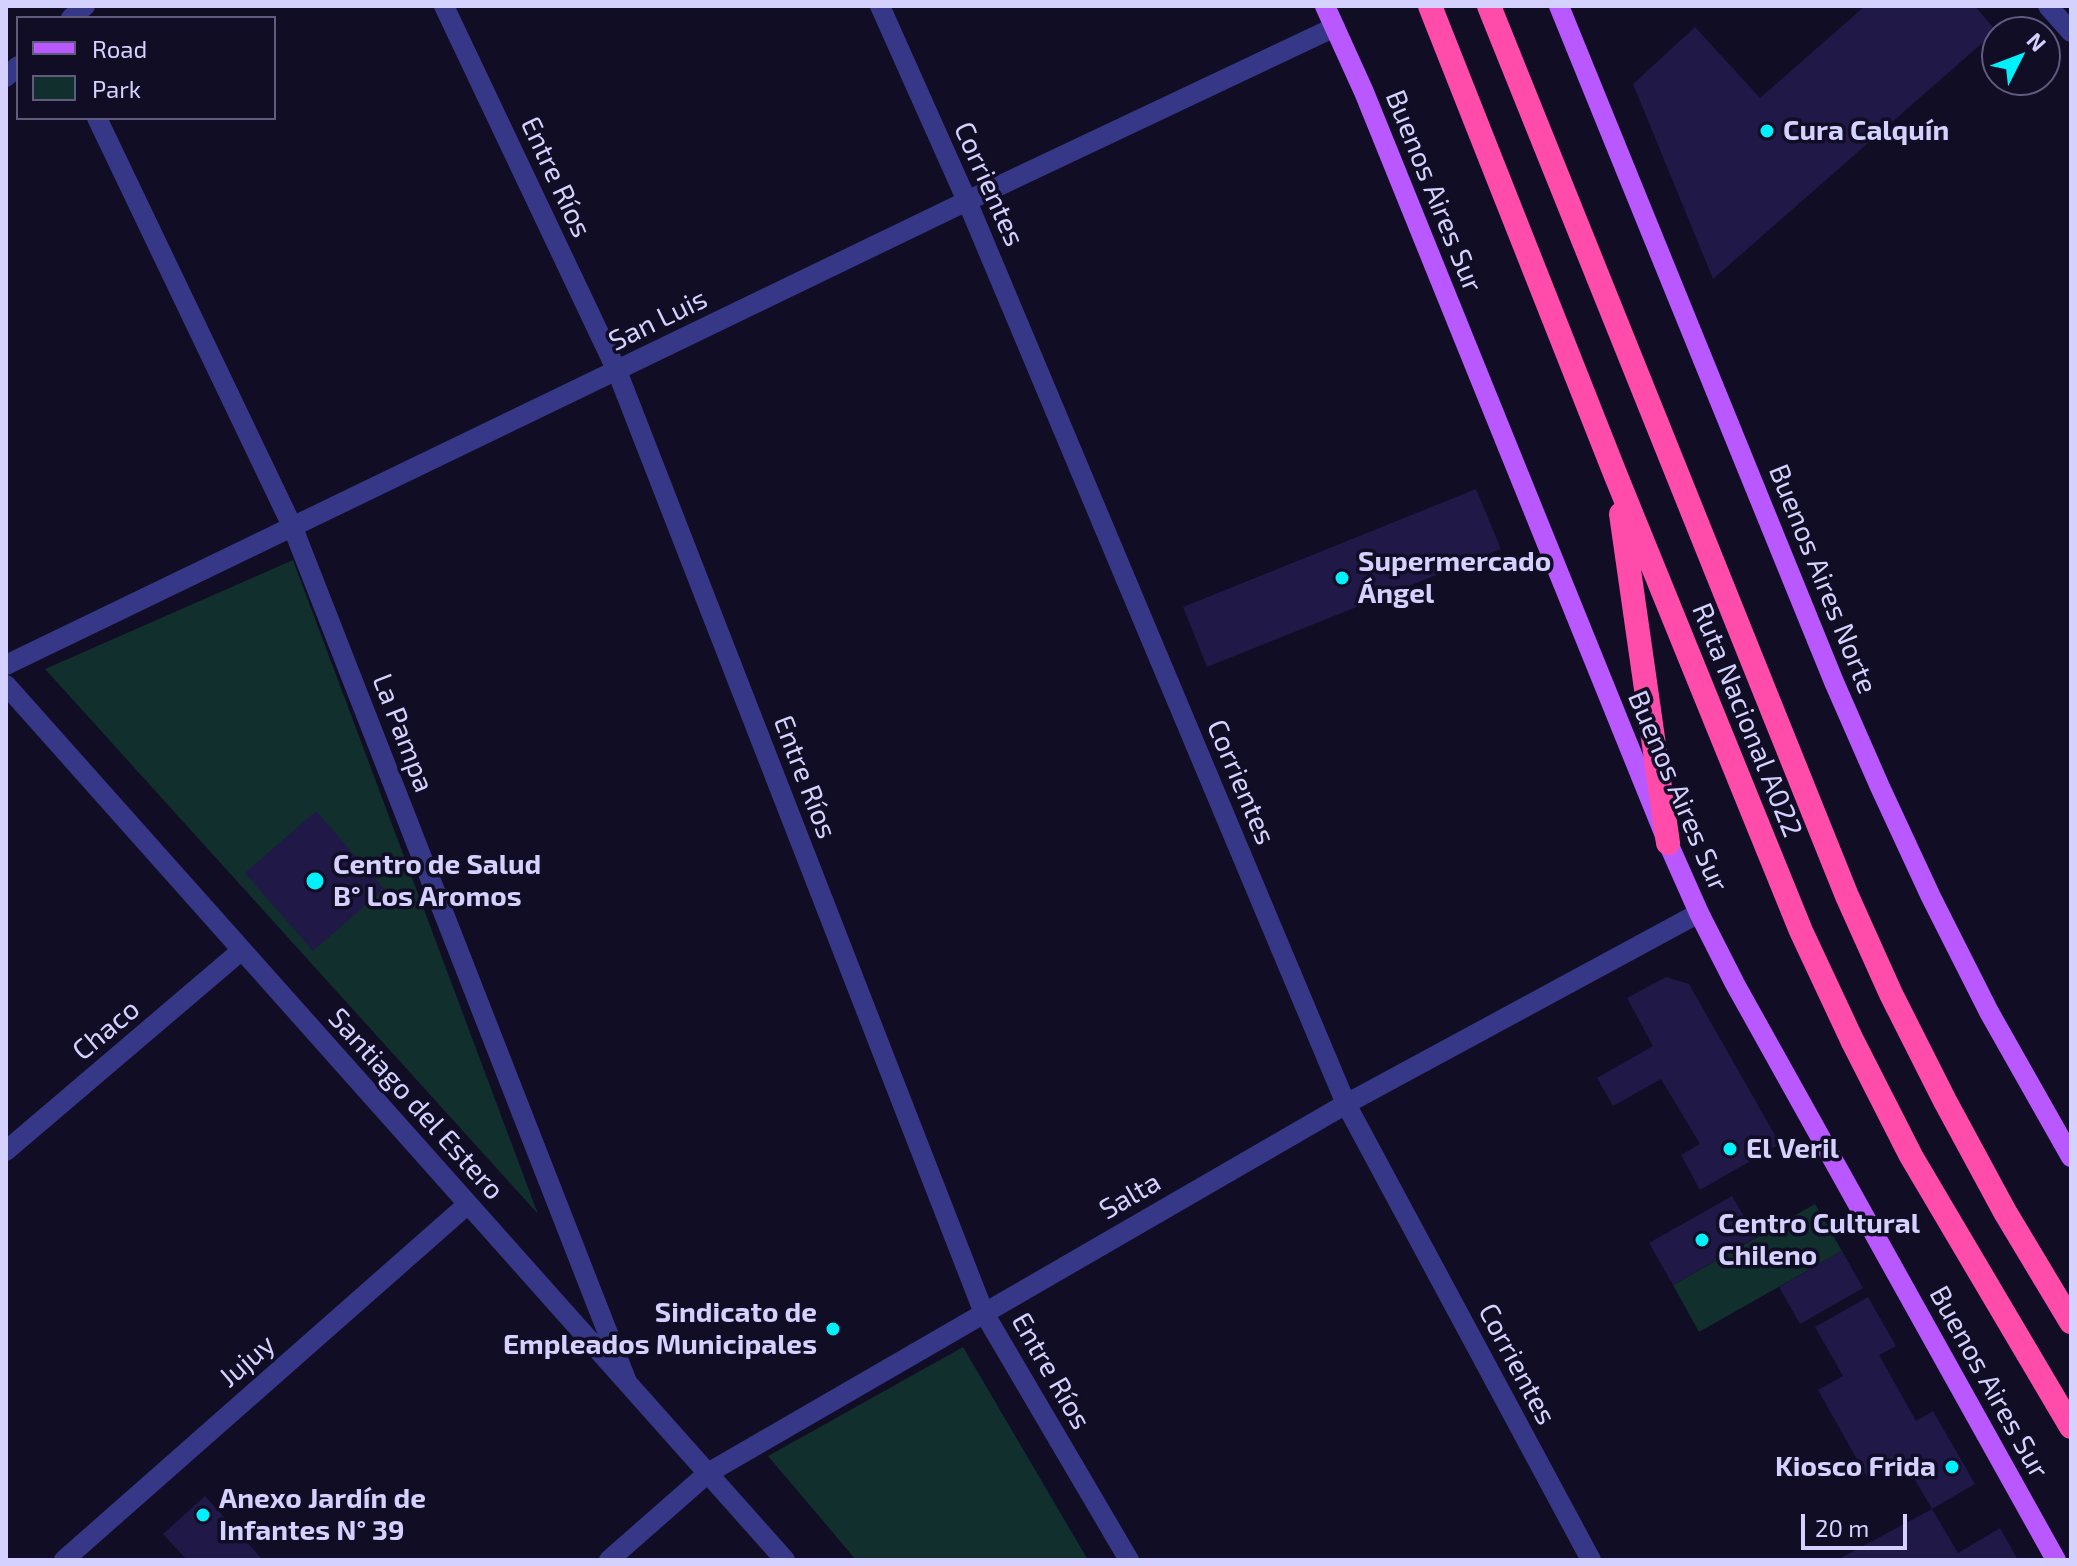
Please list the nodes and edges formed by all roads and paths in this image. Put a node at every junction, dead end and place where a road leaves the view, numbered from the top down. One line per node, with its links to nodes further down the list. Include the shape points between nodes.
1 (444, 6): 12 (street, Entre Ríos)
2 (880, 6): 11 (street, Corrientes)
3 (1325, 6): 8 (main road, Buenos Aires Sur)
4 (1430, 6): 13 (highway, Ruta Nacional A022)
5 (1489, 6): 25 (highway, Ruta Nacional A022, via 1847,896 1945,1101)
6 (1559, 6): 22 (main road, Buenos Aires Norte, via 1880,787 1989,1012)
7 (2048, 6): 9 (street)
8 (1335, 27): 11 (street, San Luis); 17 (main road, Buenos Aires Sur)
9 (2071, 32)
10 (98, 120): 14 (street, La Pampa)
11 (967, 201): 12 (street, San Luis); 20 (street, Corrientes)
12 (617, 371): 14 (street, San Luis); 24 (street, Entre Ríos)
13 (1616, 476): 17 (highway); 27 (highway, Ruta Nacional A022, via 1801,931 1852,1040 1911,1156)
14 (293, 528): 15 (street, San Luis); 26 (street, La Pampa)
15 (6, 665)
16 (6, 685): 19 (street, Santiago del Estero)
17 (1668, 843): 18 (main road, Buenos Aires Sur)
18 (1699, 913): 20 (street, Salta); 34 (main road, Buenos Aires Sur)
19 (242, 950): 21 (street, Chaco); 23 (street, Santiago del Estero)
20 (1346, 1104): 24 (street, Salta); 33 (street, Corrientes)
21 (6, 1151)
22 (2071, 1157)
23 (468, 1204): 26 (street, Santiago del Estero); 29 (street, Jujuy)
24 (984, 1313): 28 (street, Salta); 32 (street, Entre Ríos)
25 (2071, 1322)
26 (627, 1382): 28 (street, Santiago del Estero)
27 (2071, 1427)
28 (708, 1473): 30 (street, Salta); 31 (street, Santiago del Estero)
29 (64, 1560)
30 (609, 1560)
31 (785, 1560)
32 (1129, 1560)
33 (1591, 1560)
34 (2056, 1560)

